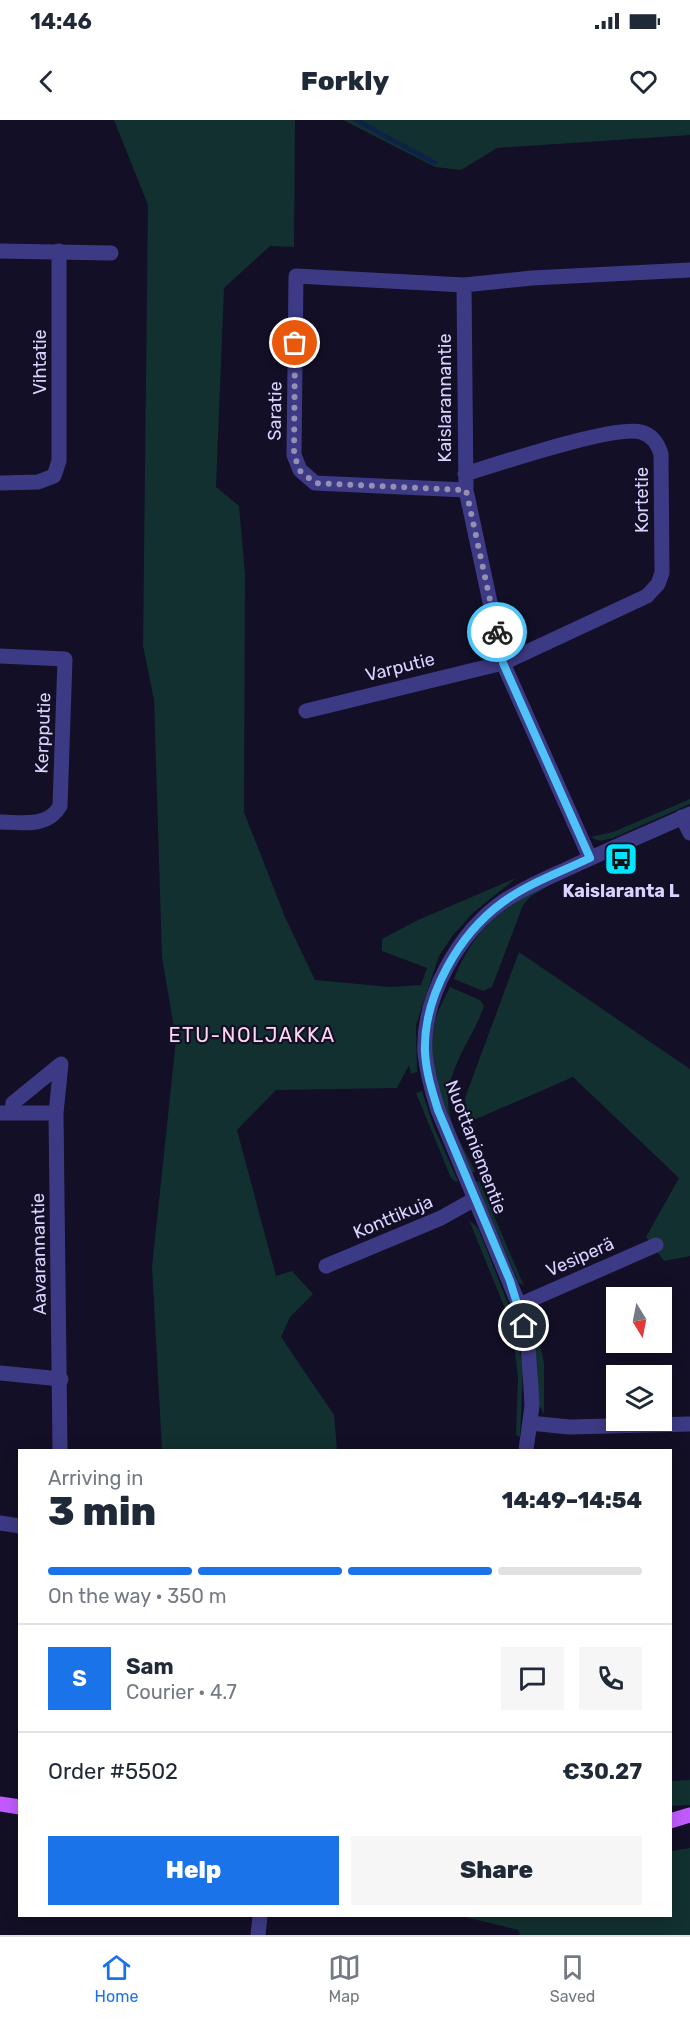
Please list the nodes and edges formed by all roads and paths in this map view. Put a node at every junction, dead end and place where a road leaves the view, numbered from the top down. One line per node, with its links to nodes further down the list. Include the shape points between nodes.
1 (0, 251): 2 (street)
2 (59, 251): 3 (street); 7 (street, Vihtatie, via 59,461 54,476 38,482)
3 (111, 253)
4 (690, 270): 5 (street)
5 (464, 285): 6 (street, Kaislarannantie); 8 (street, Saratie, via 296,276 294,455 300,471 315,483)
6 (465, 474): 8 (street, Kaislarannantie); 10 (street, Kortetie, via 621,431 641,432 657,442 661,454 662,573 658,584 647,596)
7 (0, 483)
8 (466, 490): 10 (street, Kaislarannantie)
9 (0, 656): 13 (street, Kerpputie, via 65,659 60,806 55,816 42,822)
10 (503, 663): 11 (street, Varputie); 15 (street, Kaislarannantie)
11 (306, 711)
12 (686, 816): 14 (street); 15 (street, Nuottaniementie)
13 (0, 822)
14 (690, 833)
15 (590, 858): 18 (street, Nuottaniementie, via 521,891 484,919 456,952 434,1003 425,1051 429,1082)
16 (6, 1113): 17 (street); 17 (street, Aavarannantie, via 61,1064)
17 (56, 1113): 23 (street, Aavarannantie)
18 (474, 1200): 20 (street, Konttikuja); 21 (street, Nuottaniementie)
19 (656, 1245): 21 (street, Vesiperä)
20 (326, 1266)
21 (519, 1305): 24 (street, Nuottaniementie, via 530,1364)
22 (0, 1372): 23 (street)
23 (60, 1379): 26 (street, Aavarannantie)
24 (530, 1423): 25 (street, via 569,1427); 27 (street, Nuottaniementie)
25 (690, 1424)
26 (60, 1449)
27 (526, 1449)
28 (0, 1523): 29 (street)
29 (18, 1526)
30 (0, 1804): 31 (main road)
31 (18, 1807)
32 (672, 1814): 33 (main road)
33 (690, 1815): 34 (main road)
34 (672, 1820)
35 (260, 1917): 36 (street)
36 (258, 1935)

